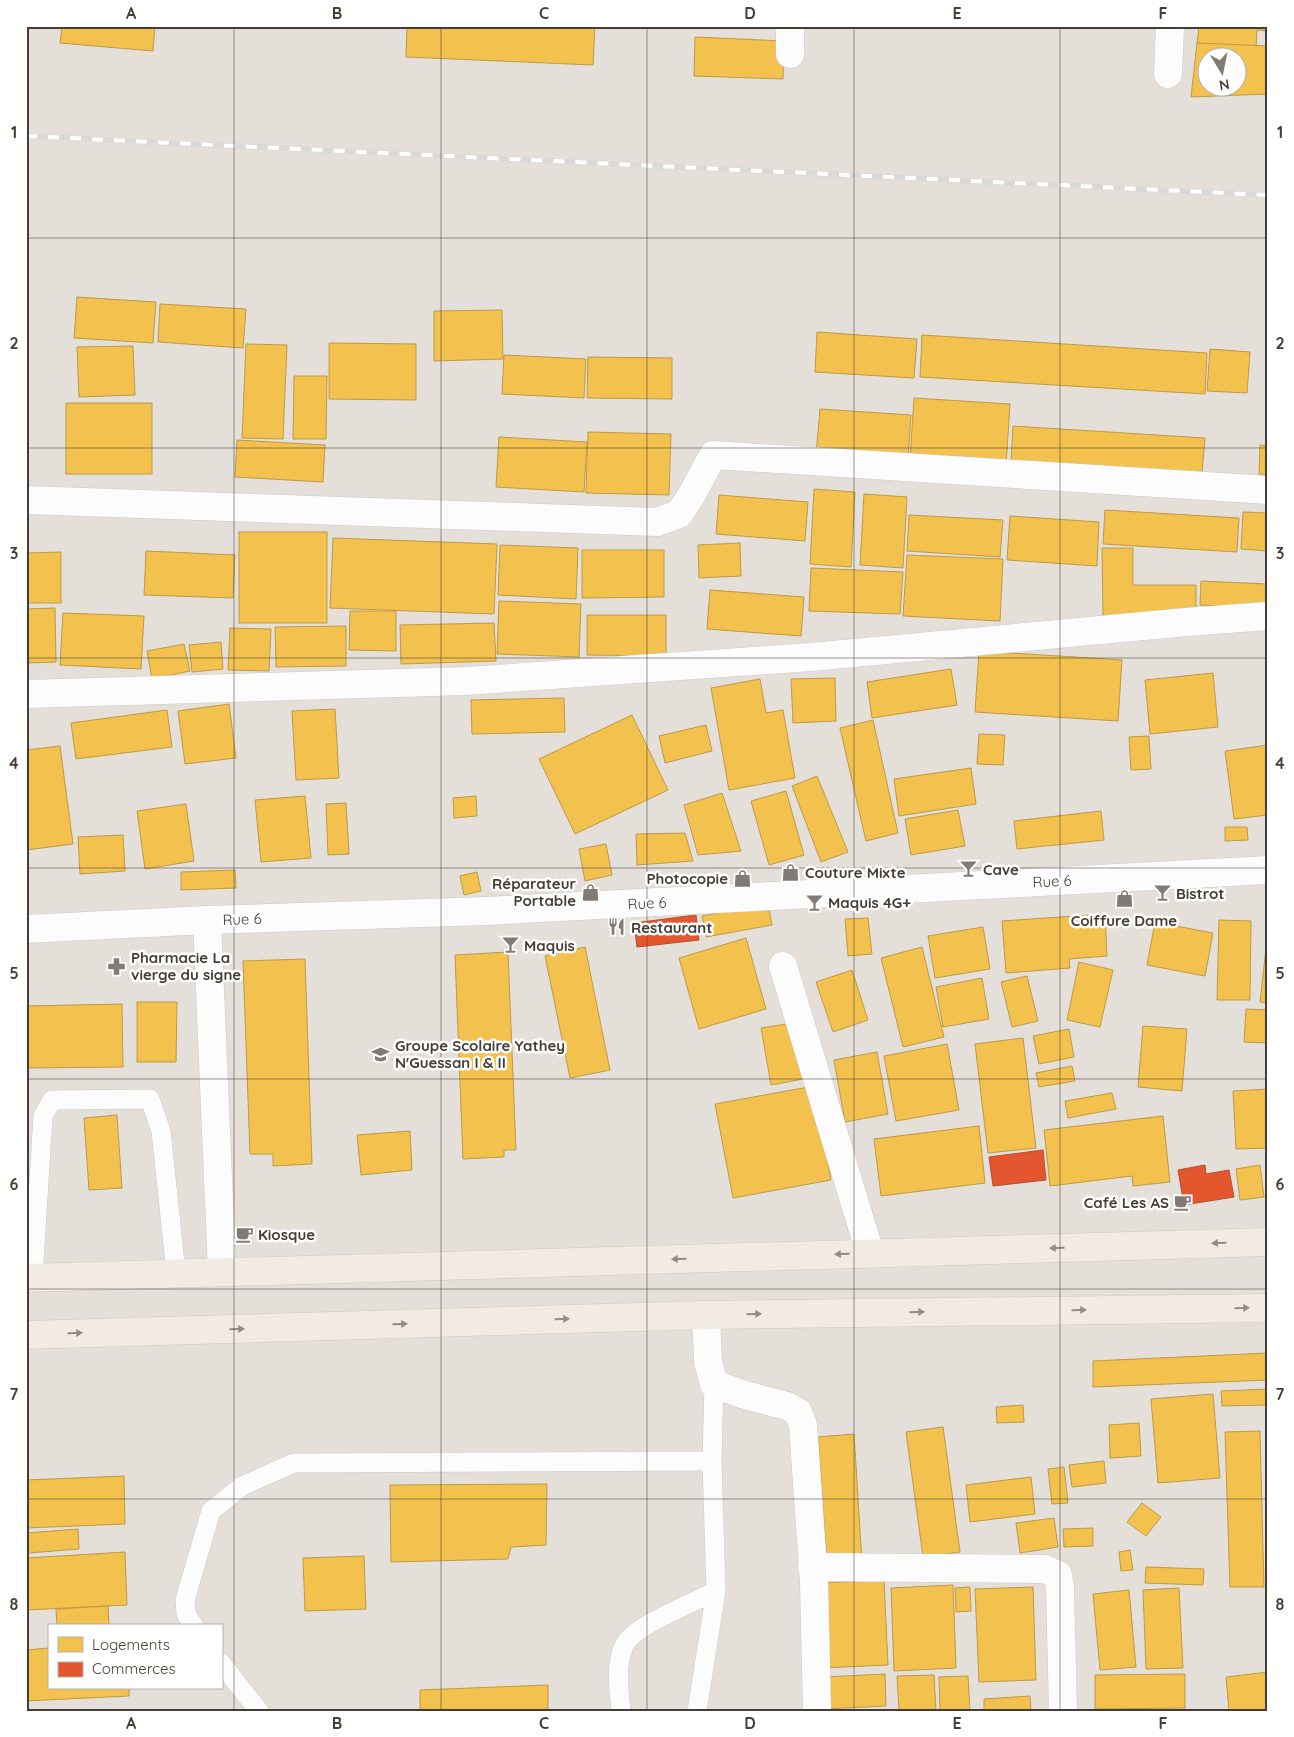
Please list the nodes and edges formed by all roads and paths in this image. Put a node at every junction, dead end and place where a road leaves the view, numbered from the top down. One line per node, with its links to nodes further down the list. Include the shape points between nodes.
1 (790, 26): 3 (street)
2 (1170, 26): 4 (street)
3 (790, 54)
4 (1168, 74)
5 (1268, 490): 6 (street, via 713,456 679,514 657,522)
6 (26, 500)
7 (1268, 616): 8 (street, via 811,657 466,681)
8 (26, 694)
9 (1268, 870): 10 (street, Rue 6, via 486,911)
10 (207, 920): 11 (street, Rue 6); 15 (street)
11 (26, 929)
12 (782, 966): 14 (street)
13 (1268, 1242): 14 (main road, one-way to 14)
14 (870, 1253): 15 (main road, one-way to 15)
15 (222, 1272): 16 (main road)
16 (176, 1273): 17 (main road); 17 (lane, via 161,1131 150,1098 52,1100 43,1116)
17 (29, 1278)
18 (1268, 1308): 19 (main road, one-way to 18)
19 (706, 1315): 20 (main road, one-way to 19); 21 (street, via 708,1362)
20 (26, 1335)
21 (714, 1384): 22 (lane); 23 (street, via 798,1412 803,1425)
22 (712, 1461): 24 (lane); 25 (lane, via 294,1462 242,1486 211,1511 185,1600 186,1614)
23 (812, 1568): 30 (street); 31 (street, via 1045,1569 1058,1575)
24 (716, 1592): 28 (lane, via 642,1627 624,1645 618,1673); 29 (lane)
25 (193, 1624)
26 (222, 1664): 27 (lane)
27 (259, 1711)
28 (621, 1711)
29 (697, 1711)
30 (817, 1711)
31 (1064, 1711)

